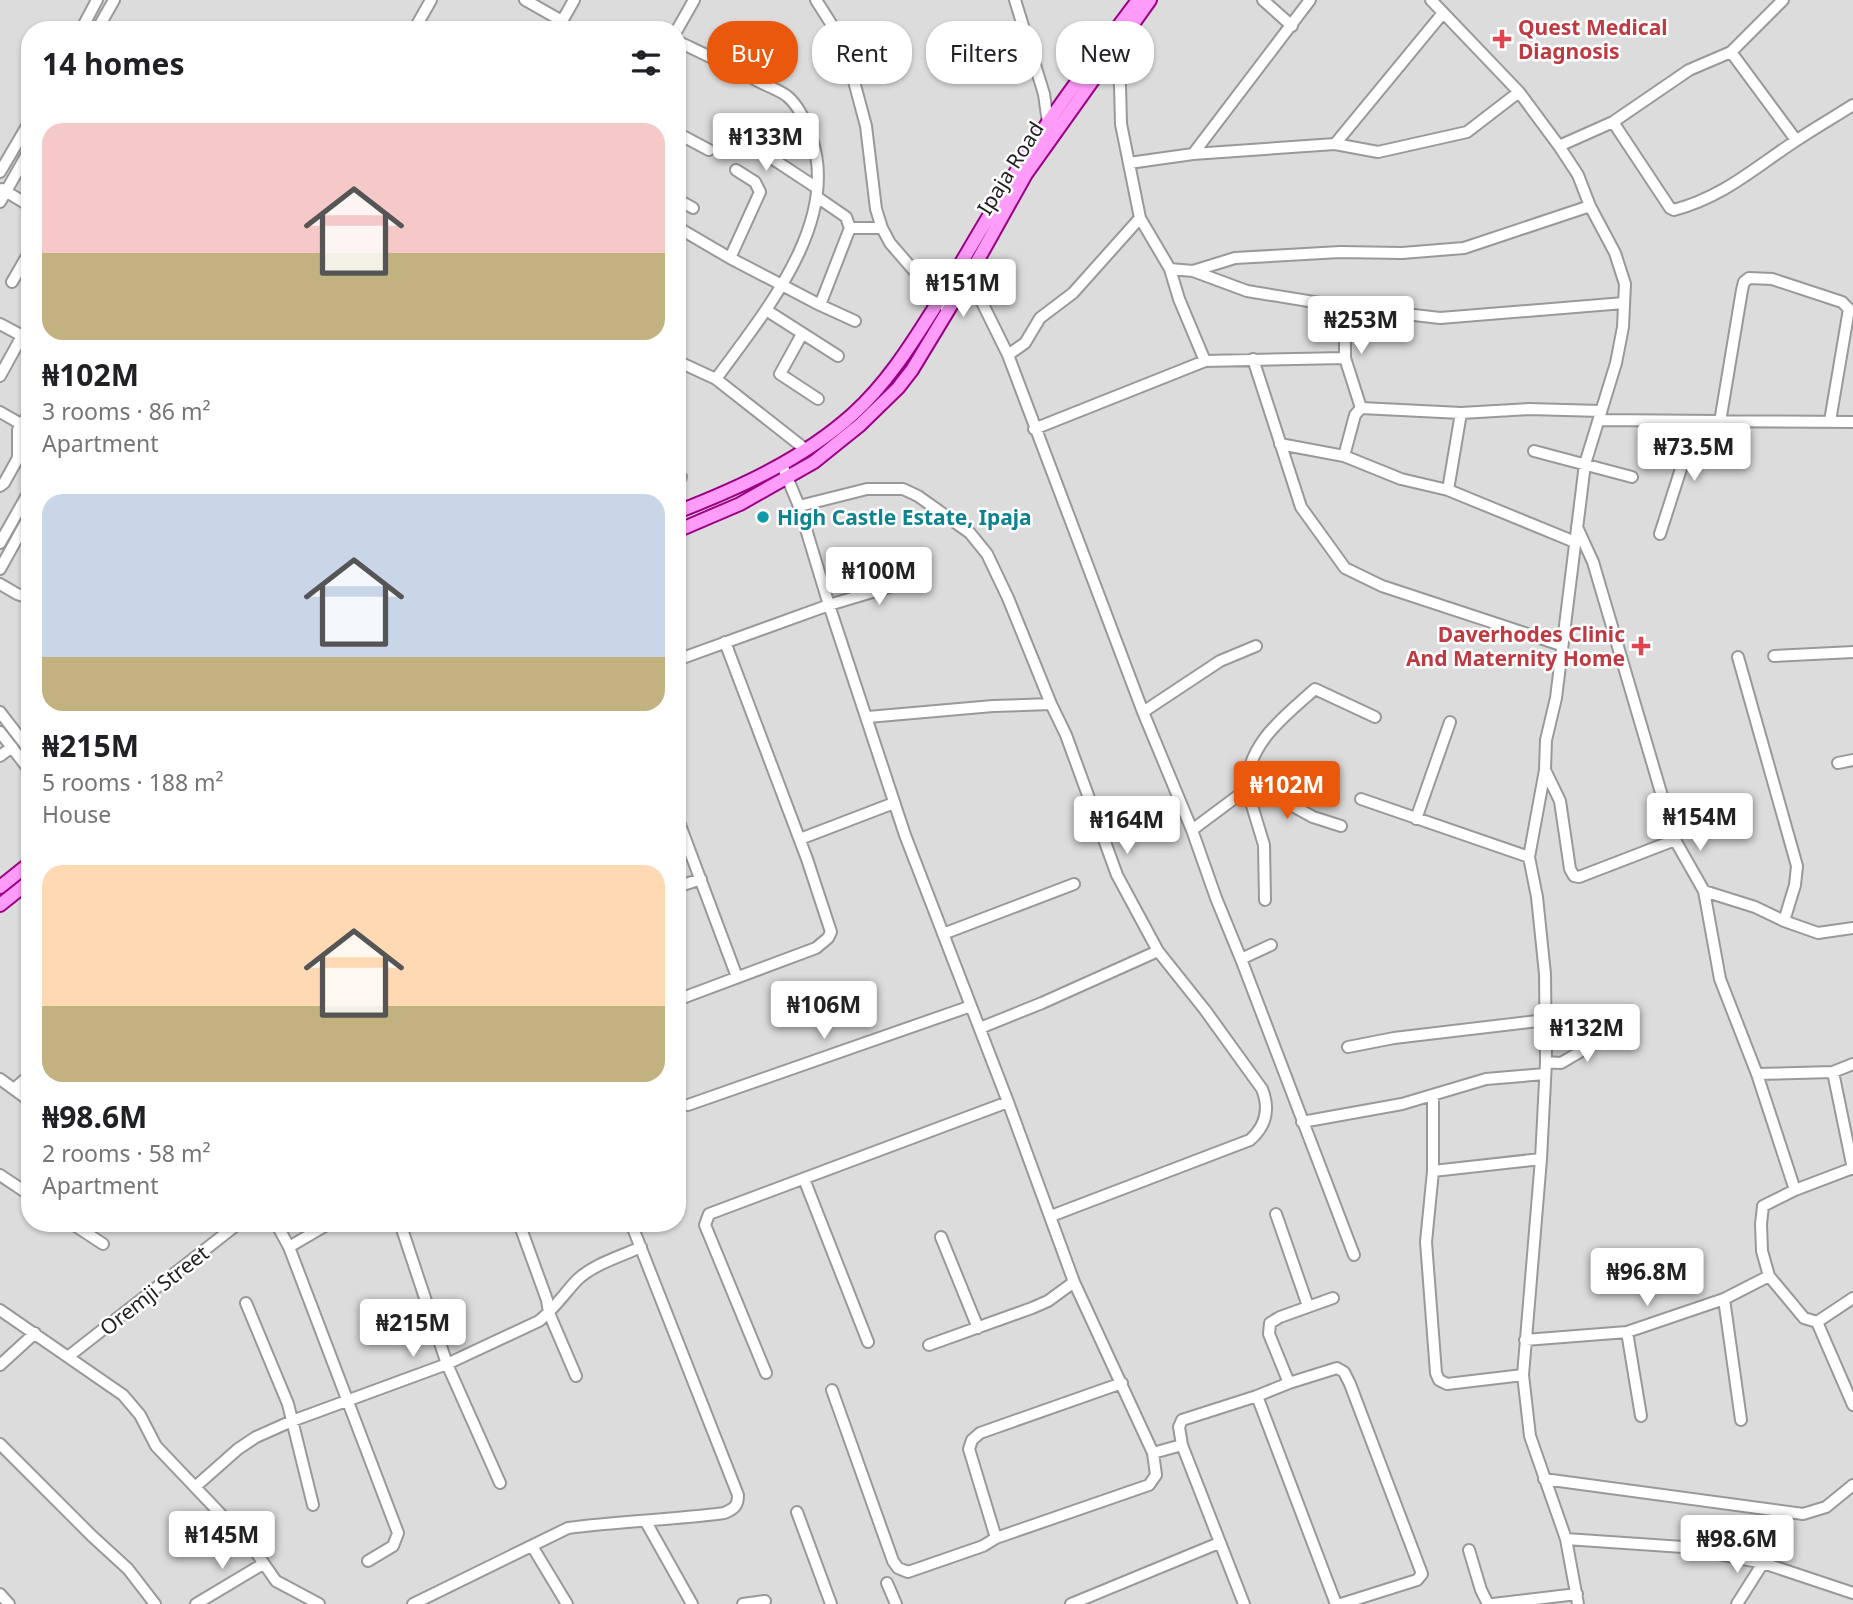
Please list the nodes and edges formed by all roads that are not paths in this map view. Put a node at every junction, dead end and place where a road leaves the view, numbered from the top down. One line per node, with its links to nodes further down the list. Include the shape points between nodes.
1 (97, 0): 16 (street)
2 (114, 0): 17 (street)
3 (431, 0): 18 (street)
4 (525, 0): 19 (street)
5 (574, 0): 20 (street)
6 (694, 0): 21 (street)
7 (816, 0): 55 (street, via 844,44 866,127)
8 (1015, 0): 31 (street, via 1044,94)
9 (1138, 0): 31 (main road, Ipaja Road)
10 (1150, 0): 22 (main road, Ipaja Road)
11 (1263, 0): 23 (street)
12 (1310, 0): 23 (street)
13 (1431, 0): 15 (street)
14 (1783, 0): 25 (street)
15 (1443, 13): 28 (street); 37 (street)
16 (85, 21)
17 (104, 21)
18 (419, 21)
19 (553, 21)
20 (563, 21)
21 (682, 21)
22 (1134, 21)
23 (1292, 26): 40 (street)
24 (686, 46): 32 (street, via 787,96)
25 (1731, 52): 30 (street, via 1689,70); 36 (street)
26 (1089, 84): 61 (main road, Ipaja Road, via 1026,174)
27 (1121, 84): 43 (street, via 1121,124)
28 (1519, 92): 37 (street, via 1467,132 1378,152); 38 (street)
29 (1853, 105): 36 (street)
30 (1613, 122): 36 (street, via 1674,210 1699,203 1743,179); 38 (street)
31 (1048, 123): 66 (main road, Ipaja Road)
32 (808, 127): 41 (street, via 798,129 790,124); 47 (street, via 815,145)
33 (732, 132): 41 (street)
34 (21, 136): 45 (street)
35 (686, 138): 39 (street)
36 (1796, 140)
37 (1335, 144): 40 (street)
38 (1559, 146): 51 (street)
39 (709, 150)
40 (1193, 154): 43 (street)
41 (768, 156): 47 (street)
42 (21, 162): 46 (street)
43 (1129, 163): 53 (street)
44 (736, 170): 57 (street, via 755,182 760,192)
45 (0, 172)
46 (3, 189): 48 (street); 49 (street)
47 (817, 192): 54 (street, via 846,217); 63 (street, via 816,211)
48 (21, 200)
49 (0, 202)
50 (686, 204): 52 (street)
51 (1590, 206): 60 (street, via 1464,248 1235,258); 64 (street, via 1615,253 1625,284)
52 (693, 208)
53 (1140, 218): 59 (street); 75 (street, via 1073,293 1040,318 1025,343)
54 (850, 228): 55 (street); 65 (street)
55 (882, 228): 66 (street)
56 (686, 232): 57 (street)
57 (730, 258): 63 (street)
58 (21, 266): 62 (street)
59 (1170, 269): 60 (street); 80 (street)
60 (1193, 271): 67 (street, via 1247,291)
61 (970, 276): 66 (main road, Ipaja Road); 75 (street)
62 (12, 282)
63 (784, 286): 65 (street); 68 (street)
64 (1624, 303): 67 (street, via 1440,318); 88 (street, via 1616,363)
65 (820, 305): 69 (street)
66 (943, 306): 96 (main road, Ipaja Road, via 888,378 852,415); 102 (main road, Ipaja Road, via 912,370 880,408 836,446)
67 (1345, 307): 77 (street)
68 (766, 310): 72 (street); 83 (street)
69 (855, 321)
70 (0, 324): 73 (street)
71 (1850, 324): 89 (street); 91 (street, via 1849,309 1842,303 1772,279 1749,278 1742,290)
72 (802, 334): 76 (street); 84 (street, via 780,374)
73 (21, 335)
74 (21, 343): 79 (street)
75 (1007, 355): 94 (street)
76 (838, 356)
77 (1345, 358): 78 (street); 85 (street)
78 (1253, 359): 80 (street); 95 (street)
79 (4, 361): 82 (street)
80 (1205, 361): 94 (street)
81 (686, 365): 83 (street)
82 (0, 376)
83 (716, 379): 96 (street)
84 (818, 398)
85 (1361, 408): 87 (street); 98 (street)
86 (0, 412): 93 (street)
87 (1461, 413): 88 (street, via 1529,410); 104 (street)
88 (1600, 415): 90 (street); 99 (street)
89 (1830, 421): 91 (street); 92 (street)
90 (1696, 422): 91 (street); 111 (street)
91 (1720, 422)
92 (1853, 422)
93 (20, 424): 103 (street, via 18,458)
94 (1034, 429): 128 (street)
95 (1280, 444): 98 (street); 120 (street, via 1305,513 1345,568 1382,586)
96 (805, 449): 100 (main road, Ipaja Road)
97 (1534, 451): 99 (street)
98 (1345, 456): 104 (street, via 1401,479)
99 (1586, 464): 101 (street); 108 (street)
100 (782, 465): 102 (street); 106 (main road, Ipaja Road)
101 (1632, 477)
102 (787, 478): 105 (street); 109 (main road, Ipaja Road)
103 (0, 486)
104 (1448, 490): 112 (street)
105 (799, 506): 118 (street); 126 (street, via 867,489 903,489 952,518 987,555)
106 (686, 508)
107 (21, 512): 113 (street)
108 (1577, 526): 112 (street); 148 (street, via 1593,562)
109 (686, 527)
110 (21, 531): 114 (street)
111 (1660, 534)
112 (1576, 542): 120 (street)
113 (0, 543)
114 (0, 569)
115 (919, 578): 118 (street)
116 (0, 584): 117 (street)
117 (21, 595)
118 (829, 605): 119 (street); 129 (street)
119 (724, 642): 124 (street); 146 (street)
120 (1561, 645): 139 (street)
121 (1256, 646): 128 (street, via 1220,661)
122 (1853, 652): 123 (street)
123 (1774, 656)
124 (686, 657)
125 (1738, 657): 159 (street, via 1797,866)
126 (1051, 704): 129 (street); 163 (street, via 1117,875)
127 (0, 712): 133 (street)
128 (1143, 712): 145 (street)
129 (868, 716): 142 (street)
130 (1375, 717): 140 (street, via 1315,689 1263,739 1254,754)
131 (1450, 722): 143 (street)
132 (0, 732): 134 (street)
133 (21, 739)
134 (12, 747): 135 (street); 136 (street)
135 (0, 756)
136 (21, 759)
137 (1853, 760): 138 (street)
138 (1838, 763)
139 (1545, 770): 148 (street, via 1560,800 1574,876); 149 (street)
140 (1247, 785): 144 (street); 145 (street); 157 (street, via 1264,845)
141 (1361, 799): 143 (street)
142 (894, 803): 146 (street); 161 (street)
143 (1416, 819): 149 (street)
144 (1341, 826)
145 (1192, 830): 164 (street)
146 (800, 839): 165 (street, via 830,935 816,948)
147 (686, 840): 151 (street)
148 (1675, 840): 156 (street)
149 (1529, 857): 168 (street, via 1537,897)
150 (21, 870): 154 (main road)
151 (701, 879): 152 (street); 165 (street)
152 (686, 884)
153 (1074, 884): 161 (street)
154 (0, 887)
155 (21, 888): 158 (main road)
156 (1704, 891): 159 (street, via 1755,906); 175 (street, via 1720,979)
157 (1265, 900)
158 (0, 905)
159 (1784, 922): 160 (street, via 1818,933)
160 (1853, 928)
161 (943, 934): 167 (street)
162 (1271, 945): 164 (street)
163 (1158, 951): 169 (street); 192 (street, via 1262,1089 1266,1100 1263,1125 1250,1140)
164 (1241, 958): 183 (street)
165 (737, 977): 166 (street)
166 (686, 997)
167 (971, 1006): 169 (street); 182 (street)
168 (1546, 1020): 171 (street); 173 (street)
169 (980, 1028): 181 (street)
170 (1621, 1028): 173 (street)
171 (1348, 1047)
172 (1853, 1064): 174 (street)
173 (1545, 1068): 180 (street, via 1486,1079); 184 (street)
174 (1833, 1072): 175 (street); 185 (street)
175 (1757, 1074): 190 (street)
176 (0, 1079): 178 (street)
177 (21, 1083): 178 (street)
178 (15, 1088): 179 (street)
179 (21, 1093)
180 (1433, 1096): 183 (street); 186 (street)
181 (1008, 1102): 188 (street); 192 (street)
182 (688, 1105)
183 (1302, 1122): 204 (street)
184 (1541, 1159): 186 (street); 218 (street)
185 (1853, 1169): 190 (street)
186 (1433, 1171): 225 (street, via 1426,1242 1439,1380 1447,1384)
187 (0, 1175): 189 (street)
188 (804, 1179): 219 (street); 224 (street, via 705,1219)
189 (21, 1189)
190 (1795, 1190): 205 (street, via 1763,1206 1762,1251)
191 (1276, 1214): 211 (street)
192 (1051, 1216): 206 (street)
193 (85, 1232): 201 (street)
194 (227, 1232): 221 (street, Oremji Street)
195 (281, 1232): 202 (street)
196 (315, 1232): 202 (street)
197 (403, 1232): 222 (street)
198 (522, 1232): 213 (street)
199 (634, 1232): 203 (street)
200 (941, 1237): 215 (street)
201 (103, 1244)
202 (289, 1247): 231 (street)
203 (640, 1247): 213 (street, via 578,1279); 245 (street, via 738,1503 724,1513)
204 (1354, 1255)
205 (1769, 1276): 208 (street); 214 (street, via 1804,1318)
206 (1074, 1282): 215 (street, via 1040,1304); 227 (street)
207 (1333, 1298): 211 (street)
208 (1724, 1299): 216 (street); 234 (street)
209 (246, 1303): 235 (street)
210 (1851, 1303): 214 (street)
211 (1308, 1306): 228 (street, via 1269,1326)
212 (0, 1310): 217 (street)
213 (550, 1313): 222 (street); 226 (street)
214 (1817, 1322): 232 (street)
215 (978, 1328): 220 (street)
216 (1627, 1332): 218 (street); 233 (street)
217 (35, 1333): 221 (street); 223 (street)
218 (1525, 1340): 225 (street)
219 (869, 1342)
220 (929, 1345)
221 (69, 1356): 242 (street, via 123,1395 156,1446)
222 (447, 1364): 231 (street); 240 (street)
223 (0, 1365)
224 (766, 1373)
225 (1523, 1375): 239 (street, via 1530,1436)
226 (576, 1376)
227 (1122, 1383): 238 (street); 246 (street, via 980,1433 972,1440 969,1449)
228 (1289, 1383): 230 (street); 272 (street, via 1337,1368 1344,1372 1422,1574 1417,1580)
229 (832, 1390): 246 (street, via 898,1568 908,1572)
230 (1257, 1396): 237 (street, via 1182,1420); 272 (street)
231 (347, 1401): 235 (street); 251 (street, via 398,1533 393,1546)
232 (1853, 1405)
233 (1641, 1416)
234 (1741, 1420)
235 (292, 1421): 242 (street, via 246,1443); 243 (street)
236 (0, 1444): 261 (street, via 128,1569)
237 (1182, 1446): 238 (street); 248 (street)
238 (1153, 1453): 246 (street, via 1156,1475 1149,1485)
239 (1544, 1479): 241 (street, via 1803,1514 1826,1507); 247 (street)
240 (500, 1483)
241 (1853, 1485)
242 (195, 1486): 253 (street)
243 (313, 1504)
244 (797, 1511): 268 (street)
245 (646, 1522): 249 (street, via 568,1528); 266 (street)
246 (996, 1538)
247 (1566, 1539): 252 (street, via 1684,1547); 258 (street)
248 (1219, 1543): 270 (street); 271 (street)
249 (532, 1546): 257 (street); 265 (street)
250 (1469, 1550): 273 (street)
251 (368, 1561)
252 (1763, 1563): 255 (street); 274 (street)
253 (263, 1564): 262 (street); 263 (street, via 276,1581)
254 (887, 1583): 269 (street)
255 (1853, 1593)
256 (0, 1594): 260 (street)
257 (438, 1599): 264 (street)
258 (1578, 1599): 273 (street)
259 (765, 1601): 267 (street)
260 (9, 1604)
261 (156, 1604)
262 (196, 1604)
263 (319, 1604)
264 (413, 1604)
265 (567, 1604)
266 (692, 1604)
267 (743, 1604)
268 (831, 1604)
269 (896, 1604)
270 (1071, 1604)
271 (1244, 1604)
272 (1339, 1604)
273 (1490, 1604)
274 (1737, 1604)

